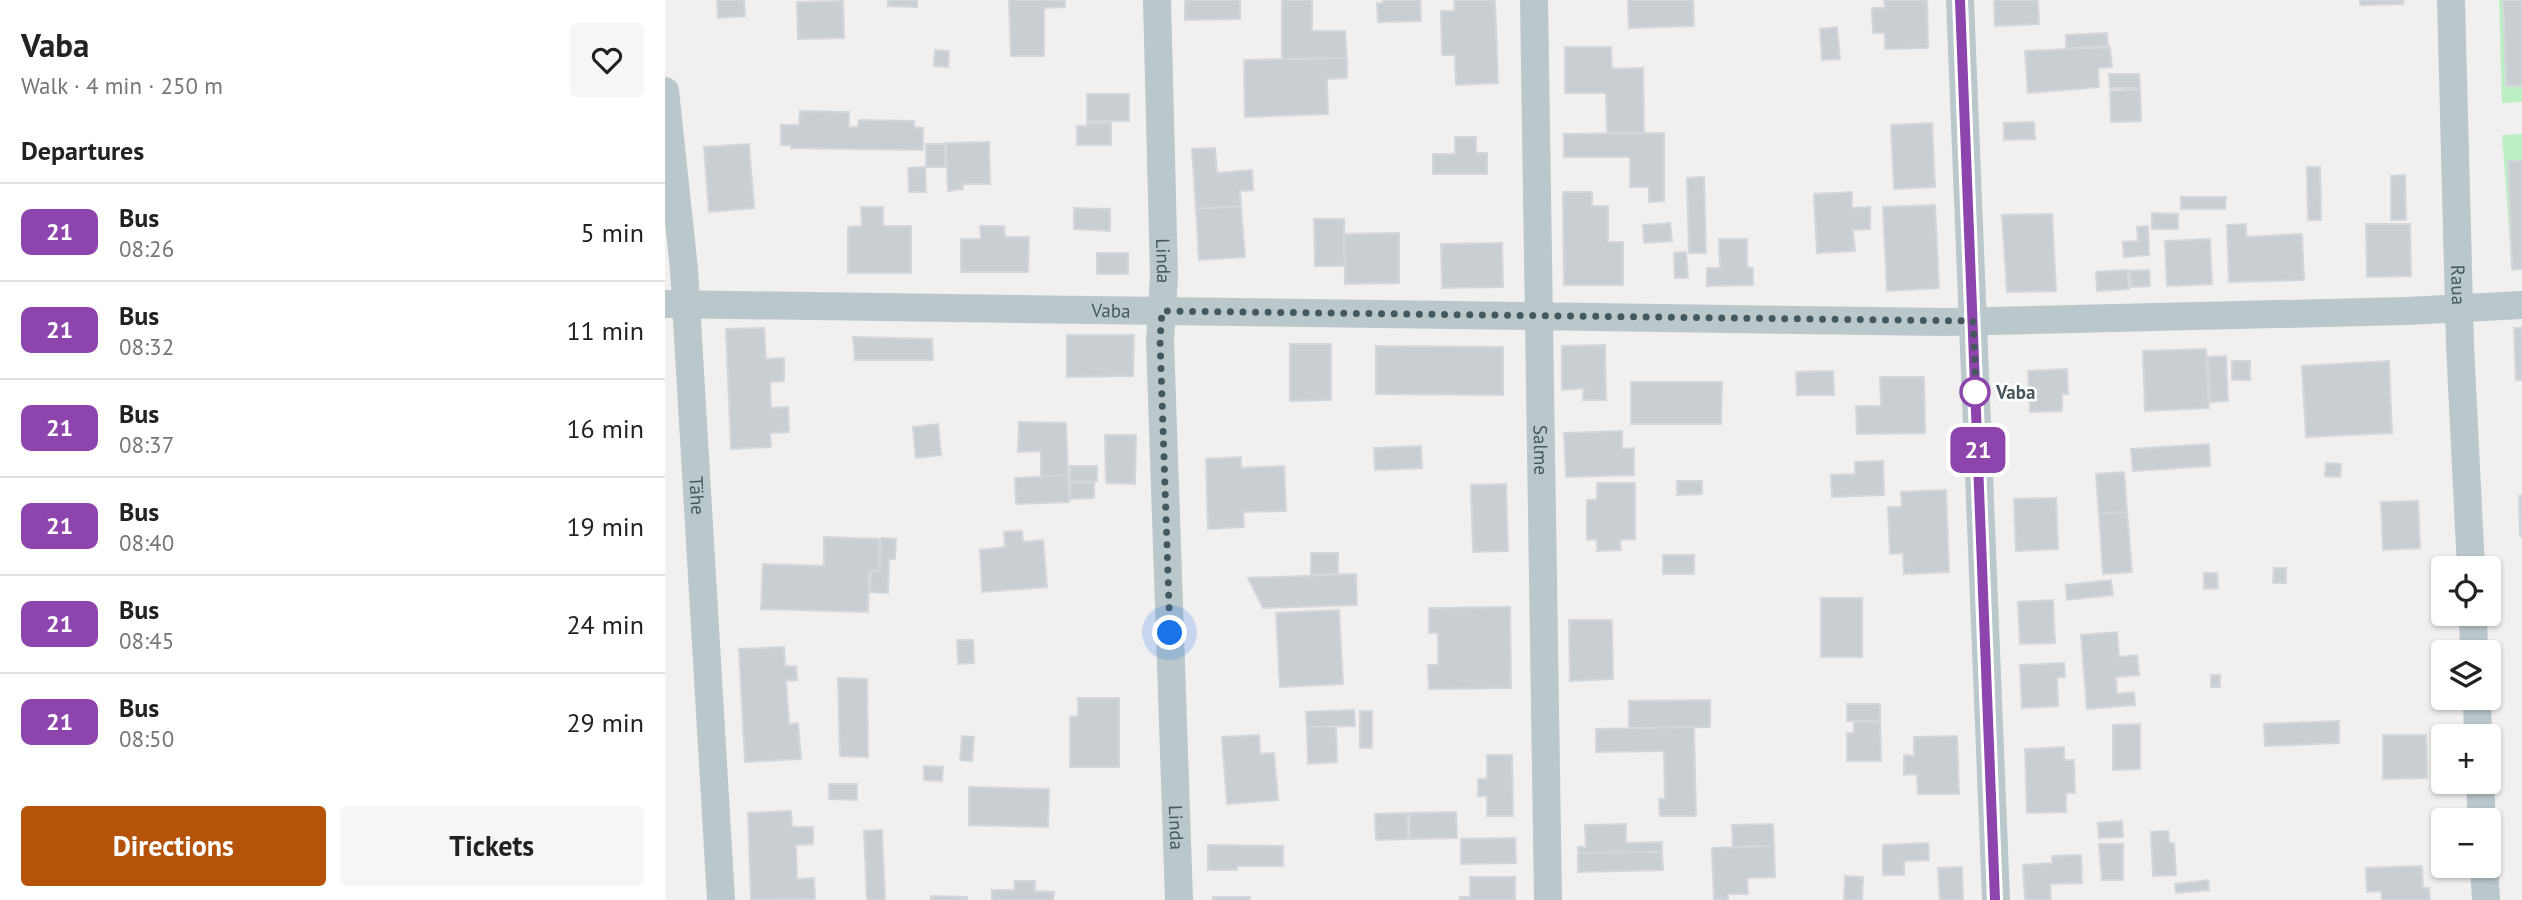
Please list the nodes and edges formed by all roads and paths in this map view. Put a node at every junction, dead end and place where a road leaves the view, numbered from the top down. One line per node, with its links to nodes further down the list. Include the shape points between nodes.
1 (1157, 0): 9 (street, Linda)
2 (1534, 0): 10 (street, Salme)
3 (1960, 0): 11 (street)
4 (2451, 0): 8 (street, Raua)
5 (665, 91): 6 (street, Tähe)
6 (675, 304): 9 (street, Vaba); 14 (street, Tähe)
7 (2522, 305): 8 (street, Vaba)
8 (2459, 308): 11 (street, Vaba); 12 (street, Raua)
9 (1162, 311): 10 (street, Vaba); 15 (street, Linda)
10 (1539, 316): 11 (street, Vaba); 16 (street, Salme)
11 (1973, 321): 17 (street)
12 (2470, 556)
13 (2485, 878): 18 (street)
14 (721, 900)
15 (1179, 900)
16 (1548, 900)
17 (1996, 900)
18 (2486, 900)

